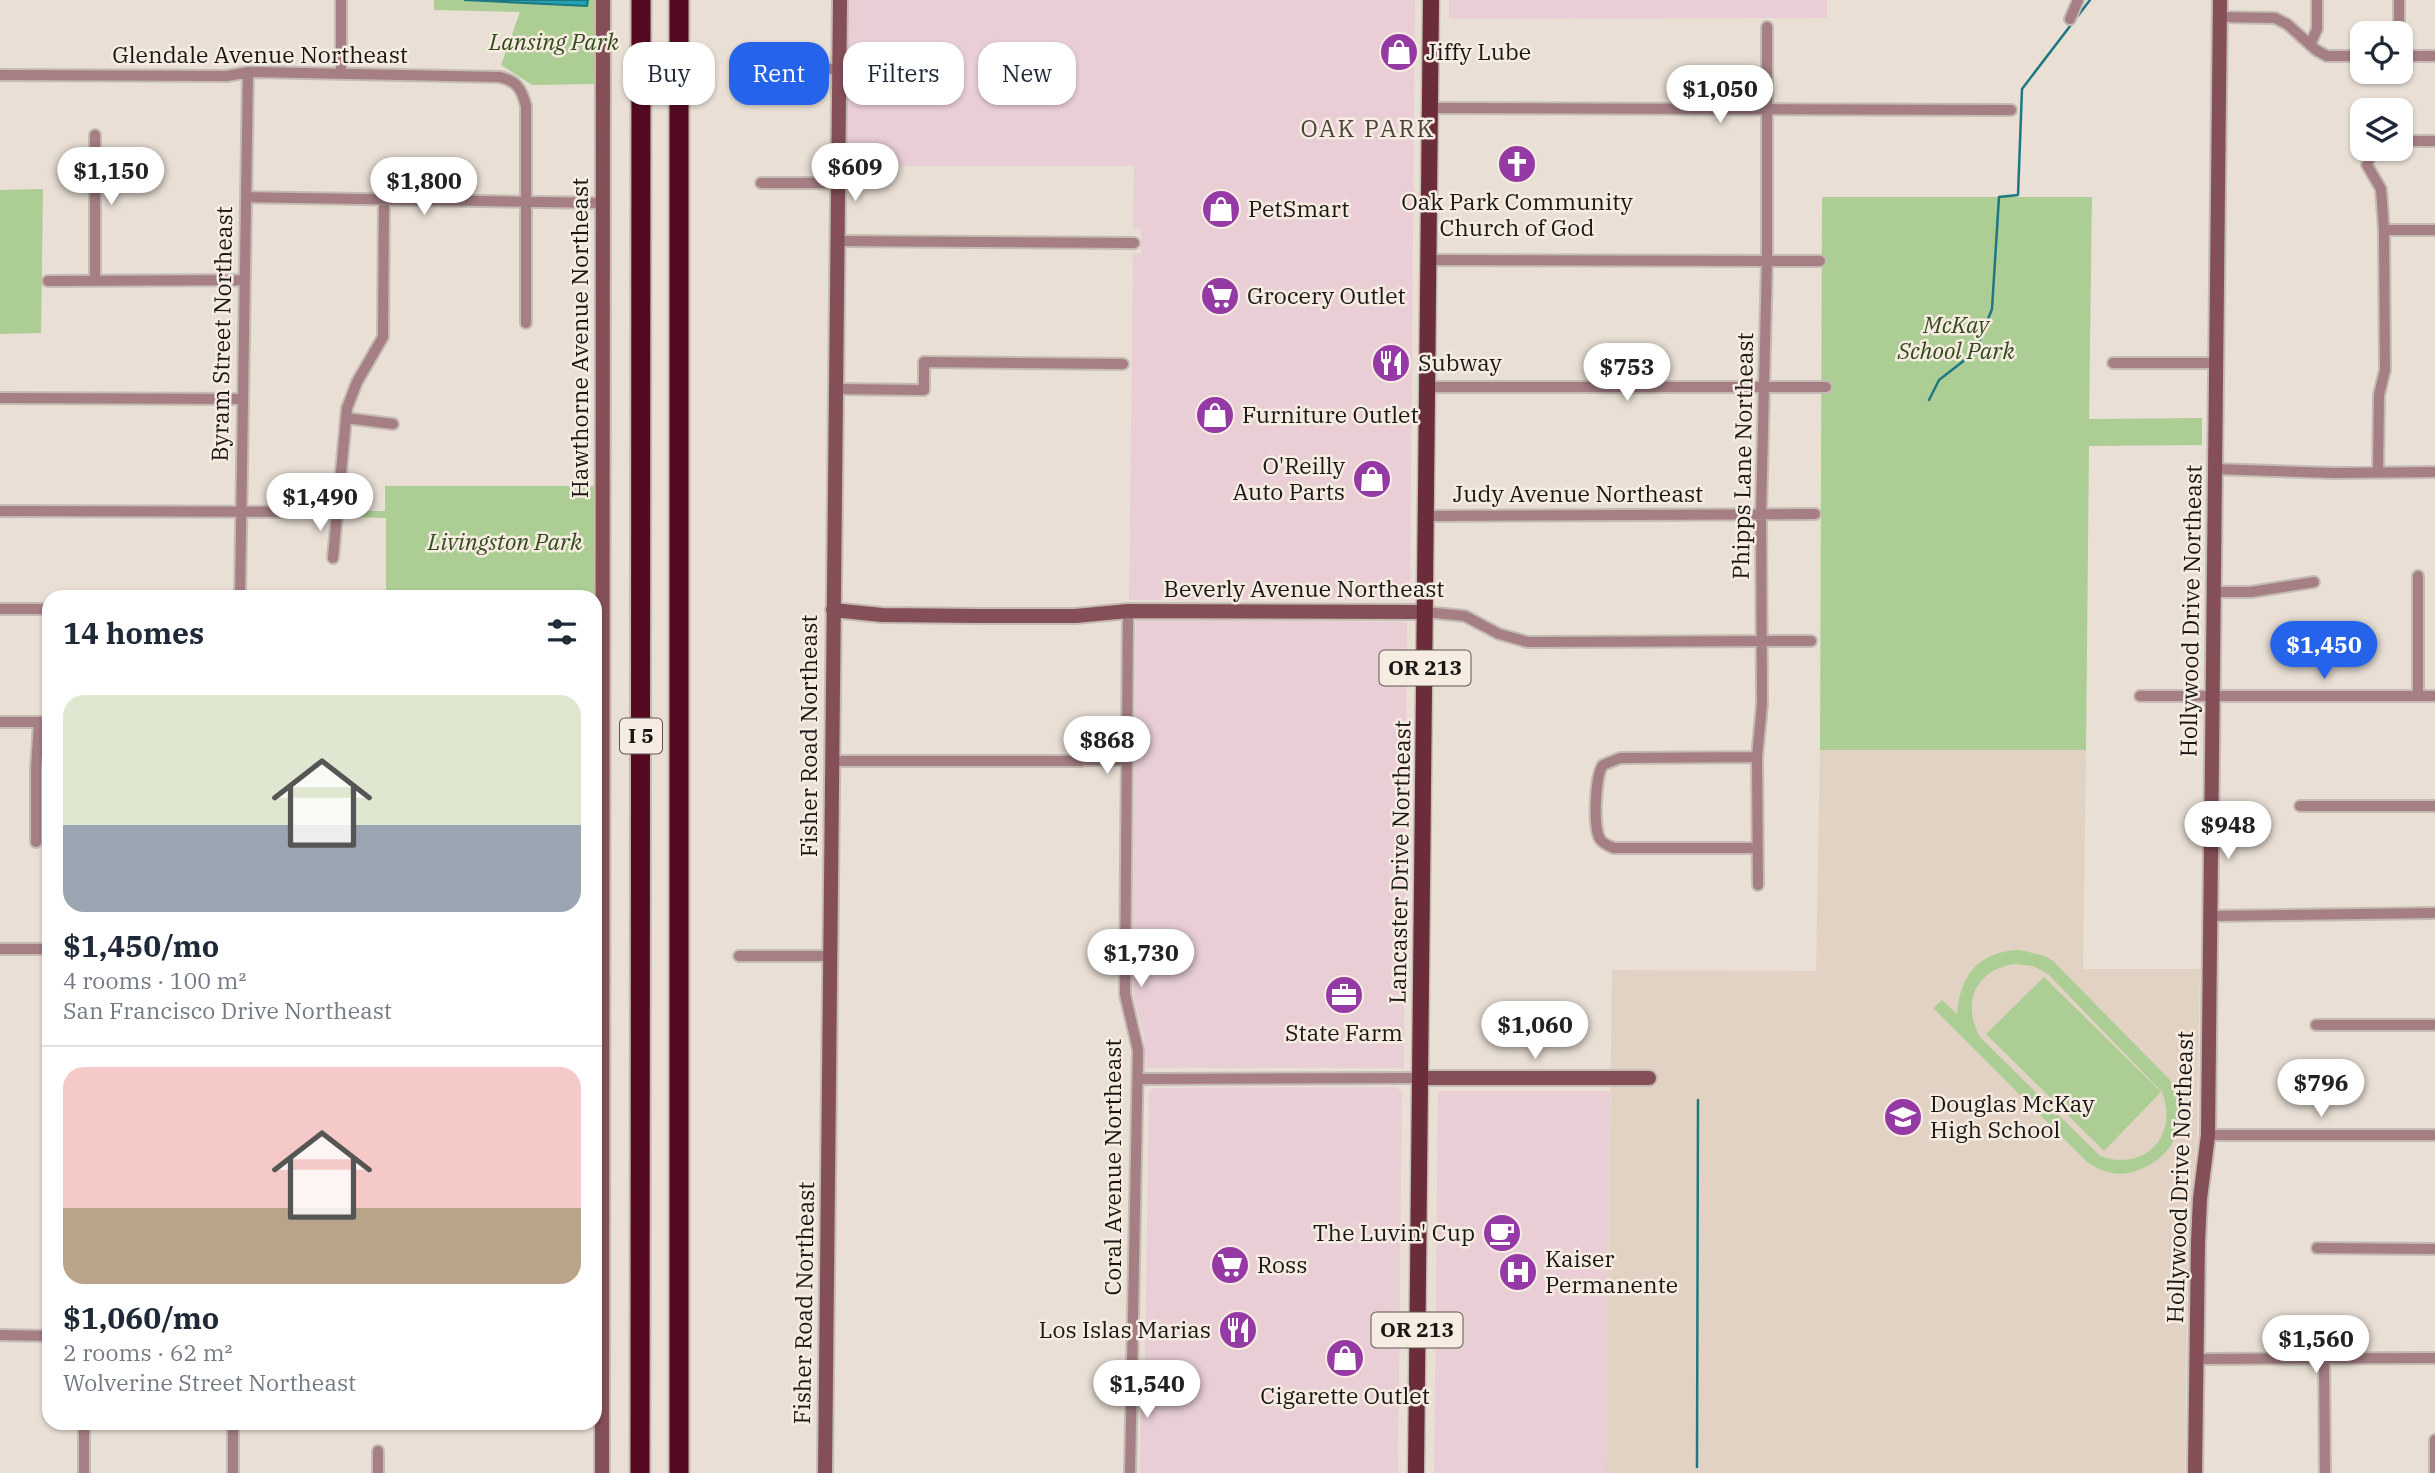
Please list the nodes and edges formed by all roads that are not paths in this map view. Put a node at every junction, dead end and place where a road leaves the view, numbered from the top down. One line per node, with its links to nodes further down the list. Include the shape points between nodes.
1 (341, 0): 22 (street)
2 (603, 0): 36 (street, Hawthorne Avenue Northeast)
3 (640, 0): 127 (highway, I 5)
4 (680, 0): 116 (highway, I 5)
5 (840, 0): 20 (street, Fisher Road Northeast)
6 (1431, 0): 24 (main road, Lancaster Drive Northeast / OR 213)
7 (2078, 0): 12 (street)
8 (2220, 0): 11 (street, Hollywood Drive Northeast)
9 (2318, 0): 15 (street, via 2317,29)
10 (2399, 0): 13 (street)
11 (2220, 17): 15 (street, via 2275,18); 49 (street, Hollywood Drive Northeast)
12 (2070, 19)
13 (2399, 21)
14 (1767, 27): 25 (street, Phipps Lane Northeast)
15 (2309, 45): 16 (street, via 2327,56)
16 (2350, 56)
17 (2413, 56): 18 (street)
18 (2435, 56)
19 (829, 69): 20 (street)
20 (838, 69): 32 (street, Fisher Road Northeast)
21 (248, 72): 22 (street, Glendale Avenue Northeast); 23 (street, Glendale Avenue Northeast, via 227,76); 33 (street, Byram Street Northeast)
22 (341, 73): 35 (street, Glendale Avenue Northeast, via 499,77 517,85 526,106)
23 (0, 75)
24 (1429, 108): 25 (street); 41 (main road, Lancaster Drive Northeast / OR 213)
25 (1767, 109): 26 (street); 42 (street, Phipps Lane Northeast)
26 (2011, 110)
27 (95, 135): 44 (street)
28 (2413, 141): 29 (street)
29 (2435, 141)
30 (2368, 161): 37 (street, via 2381,189)
31 (761, 183): 32 (street)
32 (837, 183): 39 (street, Fisher Road Northeast)
33 (246, 197): 34 (street); 45 (street, Byram Street Northeast)
34 (384, 200): 35 (street); 57 (street, via 383,337 354,389)
35 (526, 203): 36 (street); 47 (street)
36 (603, 203): 72 (street, Hawthorne Avenue Northeast)
37 (2384, 229): 38 (street); 60 (street, via 2385,370 2379,395)
38 (2435, 230)
39 (837, 241): 40 (street); 54 (street, Fisher Road Northeast)
40 (1134, 243)
41 (1428, 260): 42 (street); 51 (main road, Lancaster Drive Northeast / OR 213)
42 (1767, 260): 43 (street); 52 (street, Phipps Lane Northeast)
43 (1820, 261)
44 (95, 280): 45 (street); 46 (street)
45 (243, 280): 56 (street, Byram Street Northeast)
46 (48, 281)
47 (526, 323)
48 (2113, 363): 49 (street)
49 (2216, 363): 59 (street, Hollywood Drive Northeast)
50 (1123, 364): 54 (street, via 924,362 924,390)
51 (1427, 387): 52 (street); 67 (main road, Lancaster Drive Northeast / OR 213)
52 (1764, 387): 53 (street); 65 (street, Phipps Lane Northeast)
53 (1826, 387)
54 (835, 389): 76 (street, Fisher Road Northeast)
55 (0, 398): 56 (street)
56 (242, 398): 63 (street, Byram Street Northeast)
57 (346, 418): 58 (street); 64 (street)
58 (393, 424)
59 (2215, 469): 60 (street); 73 (street, Hollywood Drive Northeast)
60 (2378, 472): 61 (street)
61 (2435, 472)
62 (0, 511): 63 (street)
63 (240, 511): 64 (street); 71 (street, Byram Street Northeast)
64 (336, 512): 68 (street)
65 (1761, 514): 66 (street, Judy Avenue Northeast); 67 (street, Judy Avenue Northeast); 79 (street, Phipps Lane Northeast)
66 (1815, 514)
67 (1425, 516): 78 (main road, Lancaster Drive Northeast / OR 213)
68 (332, 558)
69 (2418, 576): 82 (street)
70 (2314, 582): 73 (street, via 2251,592)
71 (240, 590)
72 (601, 590)
73 (2213, 592): 84 (street, Hollywood Drive Northeast)
74 (0, 609): 75 (street)
75 (42, 609)
76 (833, 610): 77 (street, Beverly Avenue Northeast, via 968,616); 90 (street, Fisher Road Northeast)
77 (1128, 611): 78 (street, Beverly Avenue Northeast); 89 (street, Coral Avenue Northeast)
78 (1425, 612): 79 (street, Beverly Avenue Northeast, via 1465,615 1499,634 1528,642); 104 (main road, Lancaster Drive Northeast / OR 213)
79 (1762, 641): 80 (street, Beverly Avenue Northeast); 88 (street, Phipps Lane Northeast)
80 (1811, 641)
81 (2140, 696): 84 (street)
82 (2418, 696): 83 (street); 84 (street)
83 (2435, 696)
84 (2212, 697): 97 (street, Hollywood Drive Northeast)
85 (0, 722): 86 (street)
86 (42, 722)
87 (42, 734): 93 (street, via 36,769)
88 (1757, 757): 94 (street, Phipps Lane Northeast); 94 (street, via 1620,758 1603,765 1597,779 1597,831 1600,839 1614,848)
89 (1127, 760): 90 (street); 106 (street, Coral Avenue Northeast, via 1125,994 1138,1044)
90 (832, 761): 101 (street, Fisher Road Northeast)
91 (2301, 806): 92 (street)
92 (2435, 806)
93 (36, 842)
94 (1756, 848): 95 (street, Phipps Lane Northeast)
95 (1758, 885)
96 (2435, 913): 97 (street)
97 (2210, 916): 107 (street, Hollywood Drive Northeast)
98 (0, 949): 99 (street)
99 (42, 949)
100 (739, 956): 101 (street)
101 (830, 956): 130 (street, Fisher Road Northeast)
102 (2316, 1025): 103 (street)
103 (2435, 1025)
104 (1420, 1078): 105 (street); 106 (street); 132 (main road, Lancaster Drive Northeast / OR 213)
105 (1650, 1078)
106 (1138, 1079): 131 (street, Coral Avenue Northeast)
107 (2208, 1135): 108 (street); 114 (street, Hollywood Drive Northeast, via 2199,1210)
108 (2435, 1135)
109 (2317, 1248): 110 (street)
110 (2435, 1249)
111 (0, 1335): 112 (street)
112 (42, 1336)
113 (2435, 1358): 115 (street)
114 (2196, 1359): 115 (street); 133 (street, Hollywood Drive Northeast)
115 (2324, 1359): 134 (street)
116 (679, 1378): 128 (highway, I 5); 129 (highway, I 5)
117 (84, 1430): 123 (street)
118 (233, 1430): 124 (street)
119 (602, 1430): 126 (street, Hawthorne Avenue Northeast)
120 (2435, 1440): 122 (street)
121 (378, 1451): 125 (street)
122 (2435, 1472)
123 (84, 1473)
124 (233, 1473)
125 (378, 1473)
126 (602, 1473)
127 (640, 1473)
128 (679, 1473)
129 (690, 1473)
130 (825, 1473)
131 (1130, 1473)
132 (1416, 1473)
133 (2195, 1473)
134 (2325, 1473)

